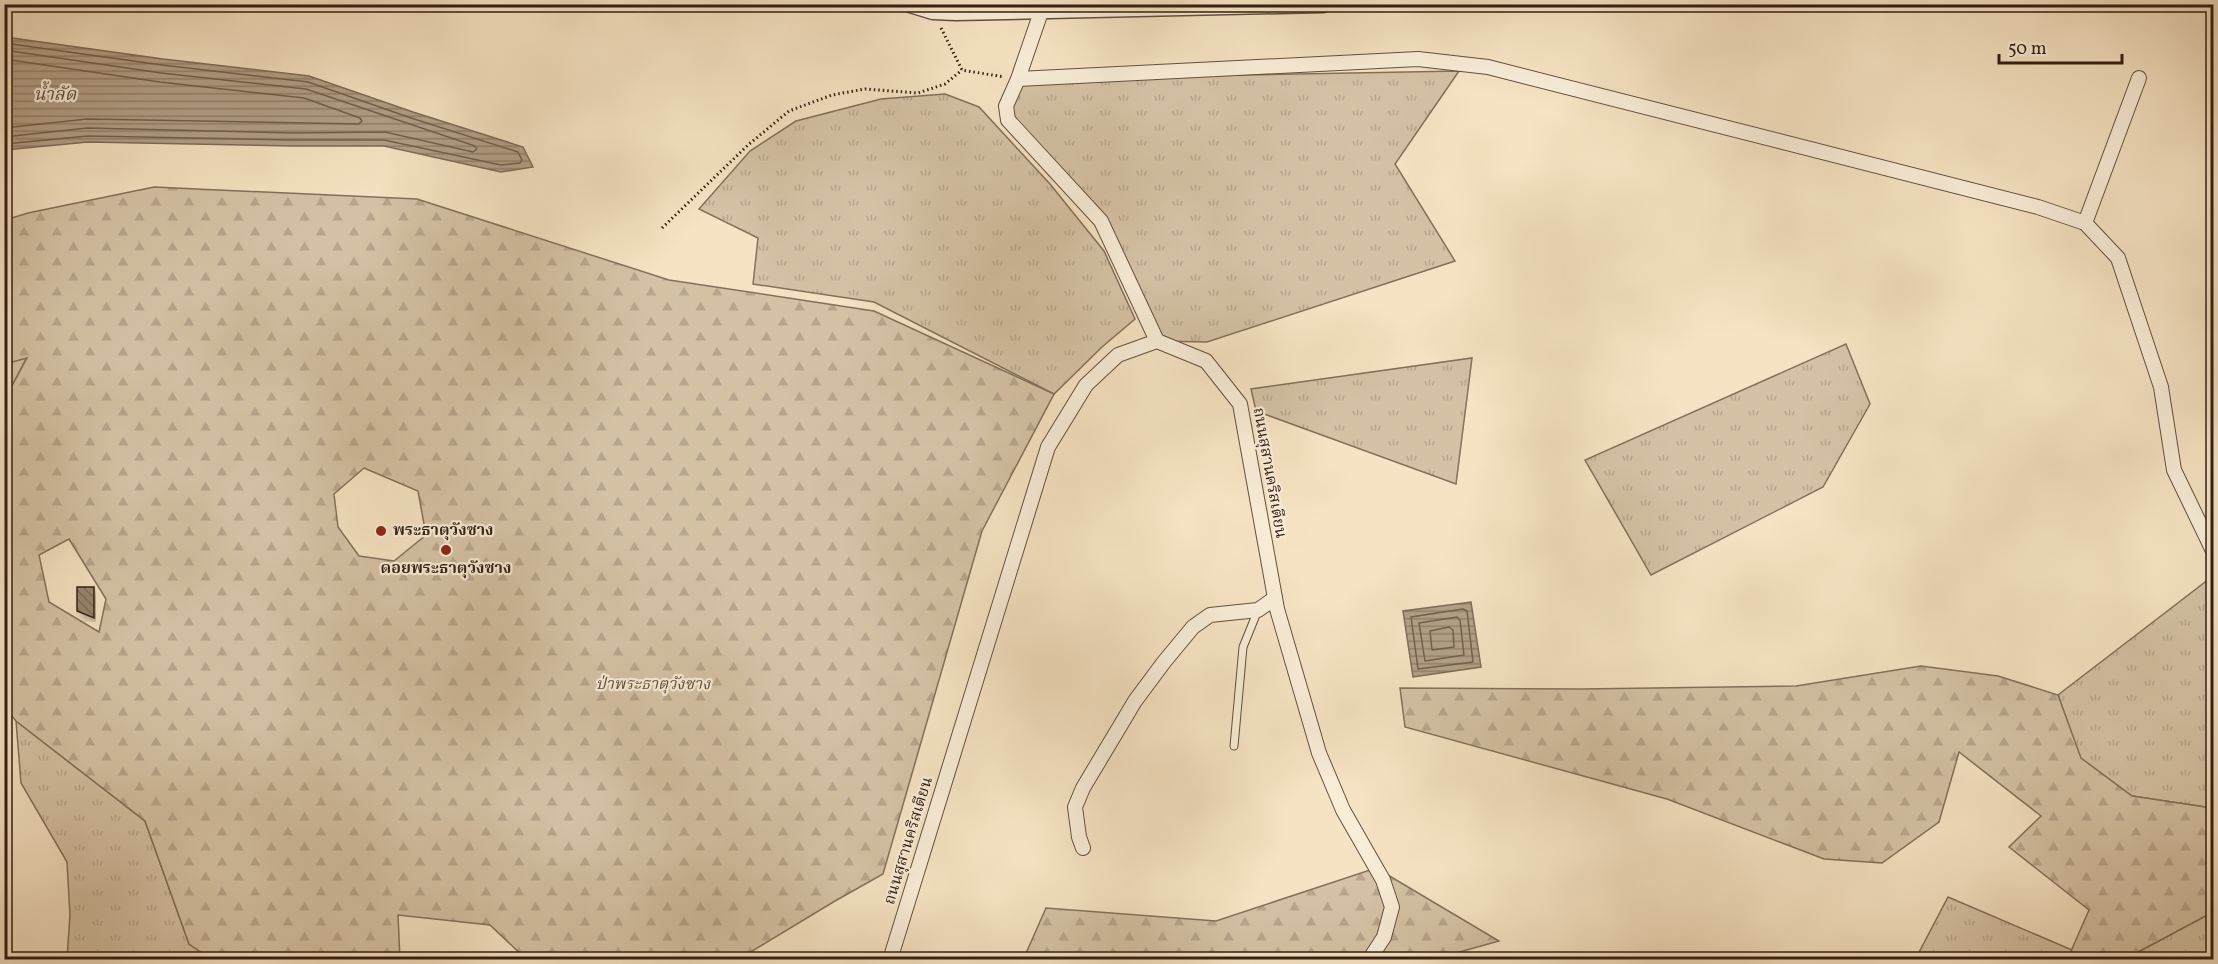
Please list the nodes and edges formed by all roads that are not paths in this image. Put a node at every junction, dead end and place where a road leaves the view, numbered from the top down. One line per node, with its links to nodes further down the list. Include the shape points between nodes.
1 (910, 4): 3 (street, via 933,11)
2 (1323, 4): 3 (street)
3 (1041, 12): 5 (street)
4 (2139, 78): 6 (street)
5 (1018, 79): 6 (street, via 1418,58 1488,67 2026,204); 7 (street, via 1006,106 1008,120 1101,221)
6 (2085, 223): 8 (street, via 2118,258 2161,387 2174,470)
7 (1157, 341): 9 (street, ถนนสุสานคริสเตียน, via 1206,361 1240,404); 13 (street, ถนนสุสานคริสเตียน, via 1118,355 1086,385 1048,447)
8 (2214, 553)
9 (1275, 598): 10 (street); 14 (street, ถนนสุสานคริสเตียน, via 1319,753 1343,810 1383,880 1392,907 1384,937)
10 (1258, 610): 11 (lane, via 1243,647); 12 (street, via 1210,615 1194,627 1164,662 1083,788 1075,807)
11 (1234, 746)
12 (1083, 848)
13 (890, 960)
14 (1369, 960)

